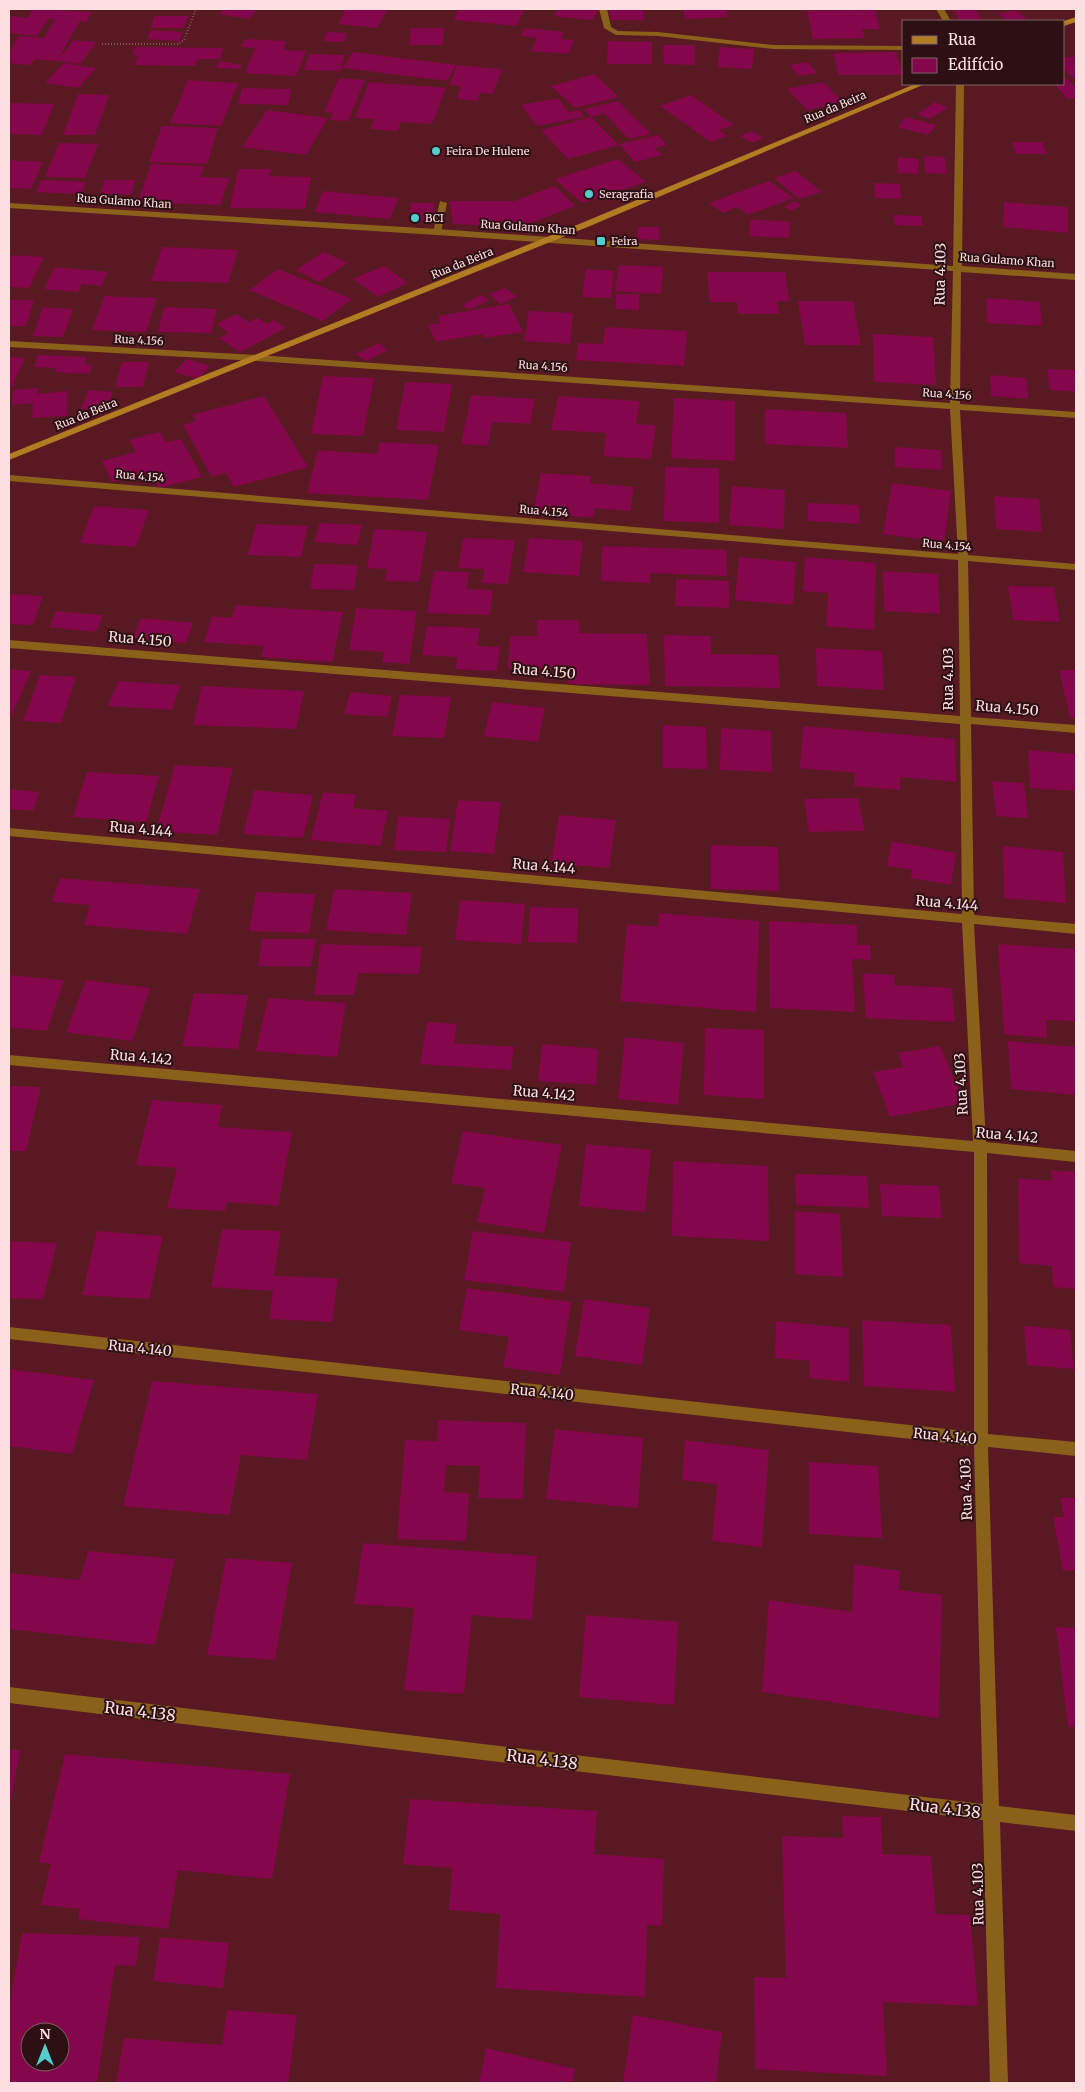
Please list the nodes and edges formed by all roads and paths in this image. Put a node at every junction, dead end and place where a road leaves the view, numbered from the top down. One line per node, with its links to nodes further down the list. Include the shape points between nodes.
1 (196, 9): 5 (path, via 184,40 178,44)
2 (603, 9): 6 (street, via 608,28 616,33 658,34 773,47)
3 (940, 9): 4 (street)
4 (946, 20)
5 (102, 44)
6 (902, 48)
7 (919, 85): 12 (main road, Rua da Beira)
8 (960, 85): 13 (street, Rua 4.103)
9 (443, 203): 11 (street)
10 (9, 206): 11 (street, Rua Gulamo Khan)
11 (437, 232): 12 (street, Rua Gulamo Khan)
12 (548, 240): 13 (street, Rua Gulamo Khan); 16 (main road, Rua da Beira)
13 (956, 268): 14 (street, Rua Gulamo Khan); 17 (street, Rua 4.103)
14 (1076, 277)
15 (9, 344): 16 (street, Rua 4.156)
16 (256, 358): 17 (street, Rua 4.156); 19 (main road, Rua da Beira)
17 (954, 406): 18 (street, Rua 4.156); 21 (street, Rua 4.103)
18 (1076, 415)
19 (9, 457)
20 (9, 478): 21 (street, Rua 4.154)
21 (963, 559): 22 (street, Rua 4.154); 24 (street, Rua 4.103)
22 (1076, 568)
23 (9, 644): 24 (street, Rua 4.150)
24 (964, 719): 25 (street, Rua 4.150); 27 (street, Rua 4.103)
25 (1076, 729)
26 (9, 832): 27 (street, Rua 4.144)
27 (968, 920): 28 (street, Rua 4.144); 30 (street, Rua 4.103)
28 (1076, 929)
29 (9, 1060): 30 (street, Rua 4.142)
30 (980, 1148): 31 (street, Rua 4.142); 33 (street, Rua 4.103)
31 (1076, 1156)
32 (9, 1333): 33 (street, Rua 4.140)
33 (981, 1440): 34 (street, Rua 4.140); 36 (street, Rua 4.103)
34 (1076, 1449)
35 (9, 1695): 36 (street, Rua 4.138)
36 (992, 1814): 37 (street, Rua 4.138); 38 (street, Rua 4.103)
37 (1076, 1823)
38 (999, 2083)

